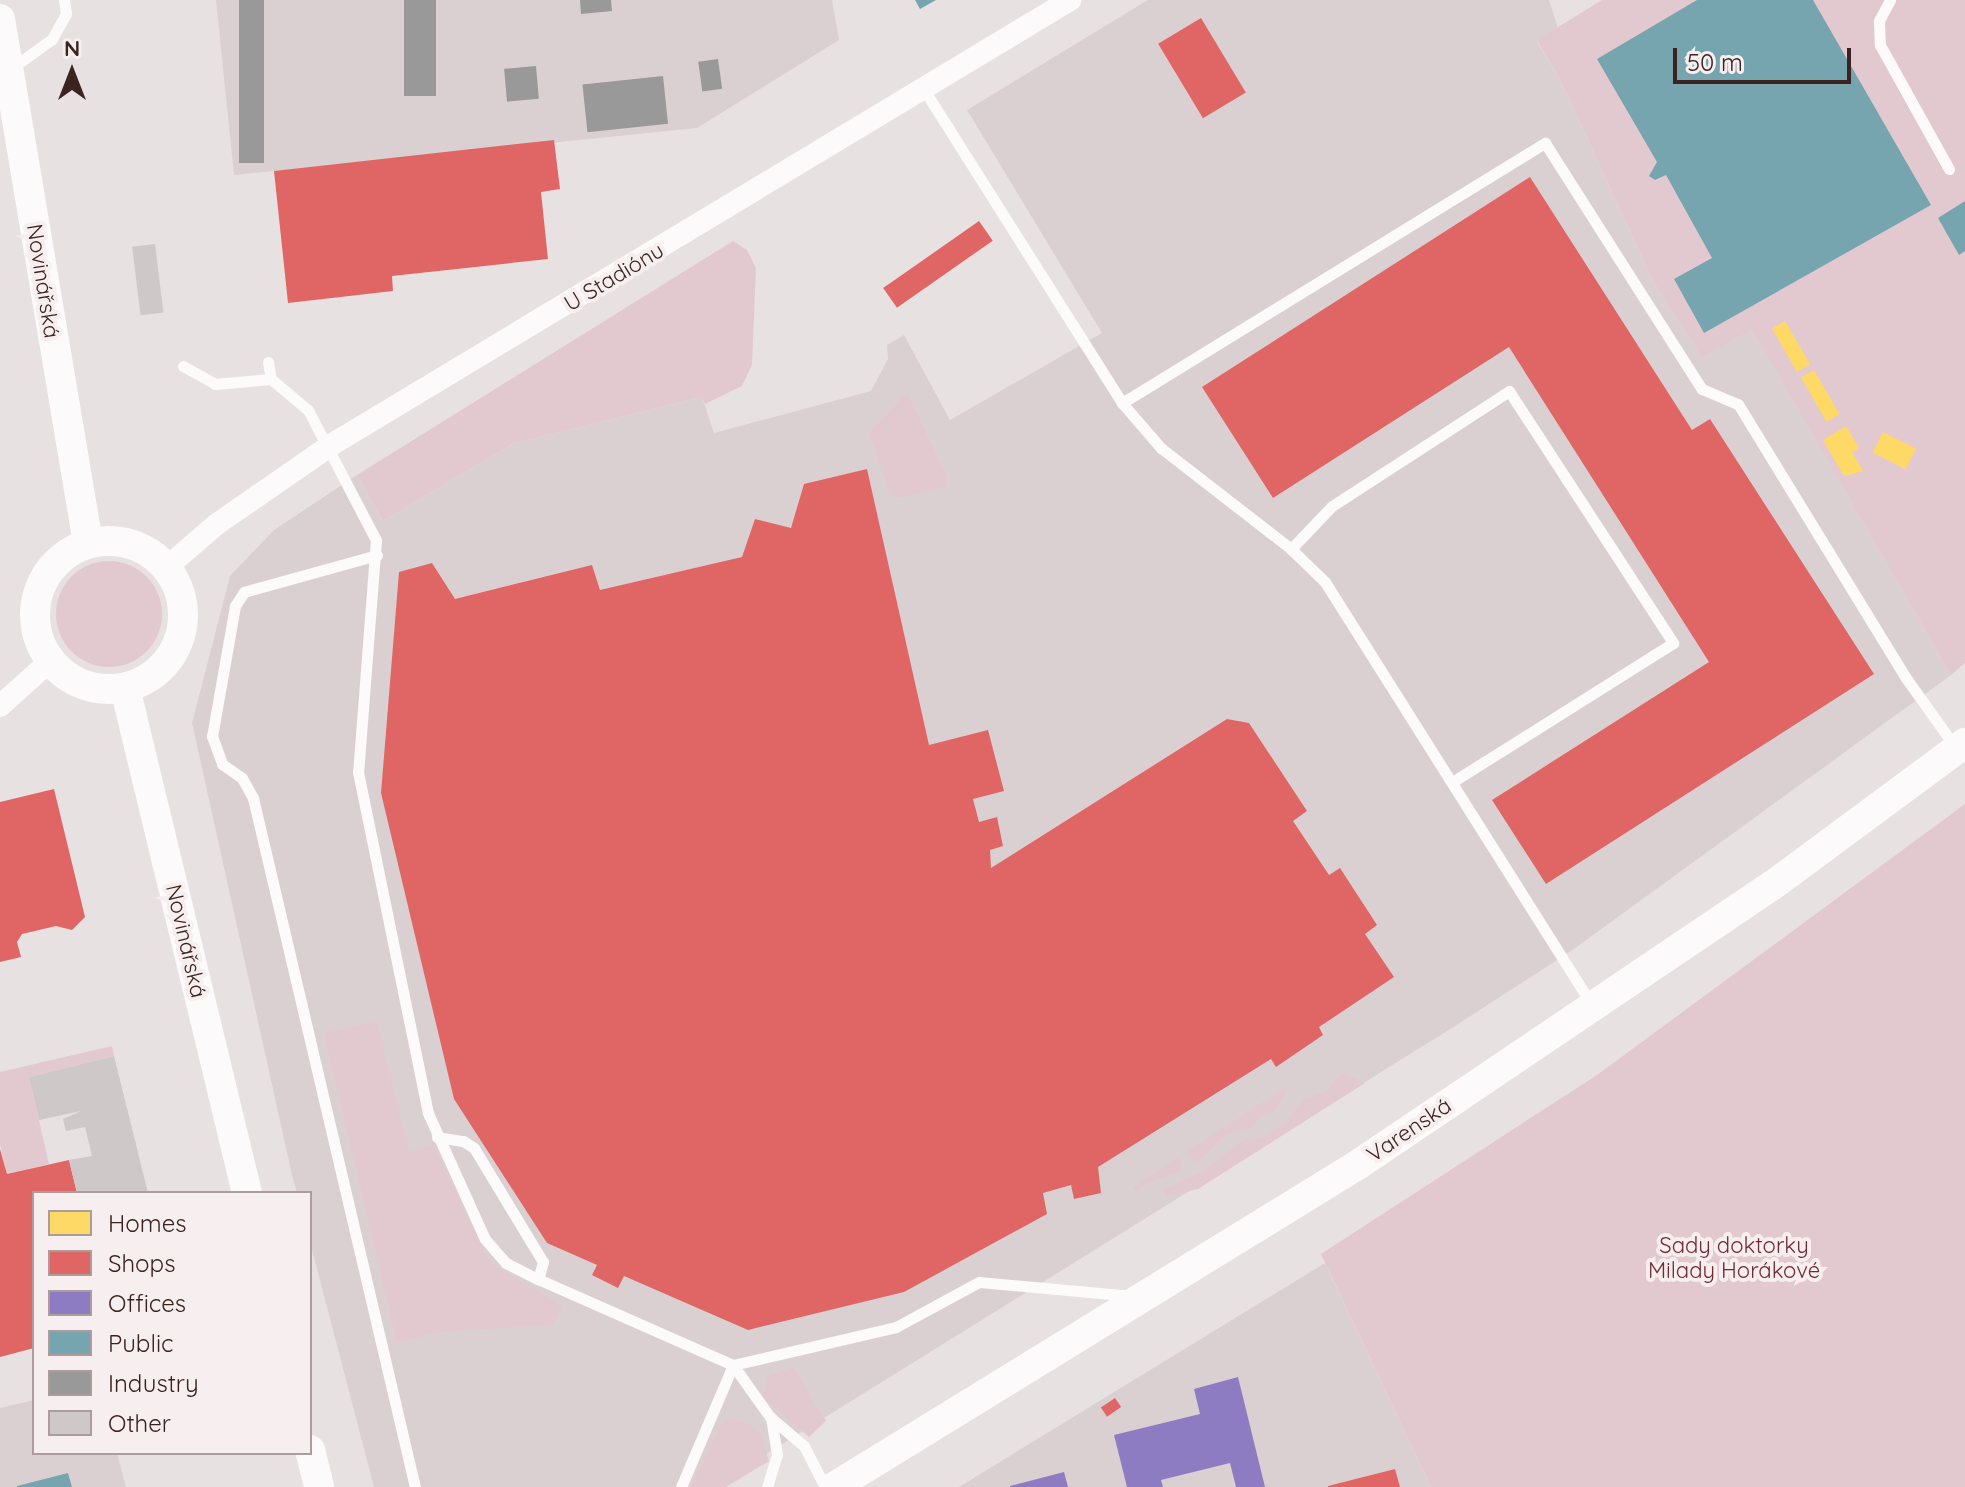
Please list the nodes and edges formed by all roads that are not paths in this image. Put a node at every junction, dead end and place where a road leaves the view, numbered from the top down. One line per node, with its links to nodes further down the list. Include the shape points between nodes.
1 (64, 0): 5 (lane, via 66,14 52,39)
2 (1070, 0): 6 (street, U Stadiónu)
3 (1890, 0): 7 (lane, via 1879,21 1880,45)
4 (0, 19): 5 (street, Novinářská)
5 (8, 71): 13 (street, Novinářská)
6 (923, 88): 11 (lane); 12 (street, U Stadiónu)
7 (1949, 169)
8 (268, 362): 10 (lane)
9 (183, 366): 10 (lane, via 215,384)
10 (271, 379): 12 (lane, via 308,410)
11 (1122, 403): 14 (lane, via 1161,448); 20 (lane, via 1545,143 1702,389 1738,404 1906,678)
12 (331, 445): 15 (lane, via 366,516); 16 (street, U Stadiónu, via 217,524)
13 (88, 543): 16 (street, via 133,544); 17 (street, via 59,559 39,590 36,633)
14 (1291, 549): 21 (lane, via 1325,582); 21 (lane, via 1332,506 1509,391 1673,643)
15 (377, 555): 23 (lane, via 359,764); 31 (lane, via 244,592 235,606 212,736 222,764 242,778 257,813)
16 (167, 567): 18 (street, via 184,606 178,645 160,670)
17 (50, 661): 18 (street, via 89,688); 19 (street)
18 (125, 688): 24 (street, Novinářská)
19 (0, 706)
20 (1961, 746): 22 (street, Varenská, via 1773,885)
21 (1452, 782): 22 (lane)
22 (1593, 1006): 26 (street, Varenská, via 1359,1164)
23 (437, 1137): 25 (lane, via 485,1239 506,1263); 25 (lane, via 474,1148 543,1262)
24 (247, 1191)
25 (538, 1279): 27 (lane)
26 (1145, 1297): 27 (lane, via 979,1282 896,1327); 35 (street, Varenská)
27 (733, 1365): 28 (lane); 32 (lane)
28 (770, 1417): 33 (lane, via 777,1455); 34 (lane, via 804,1446)
29 (311, 1455): 30 (street)
30 (319, 1487)
31 (415, 1487)
32 (681, 1487)
33 (767, 1487)
34 (825, 1487)
35 (834, 1487)

